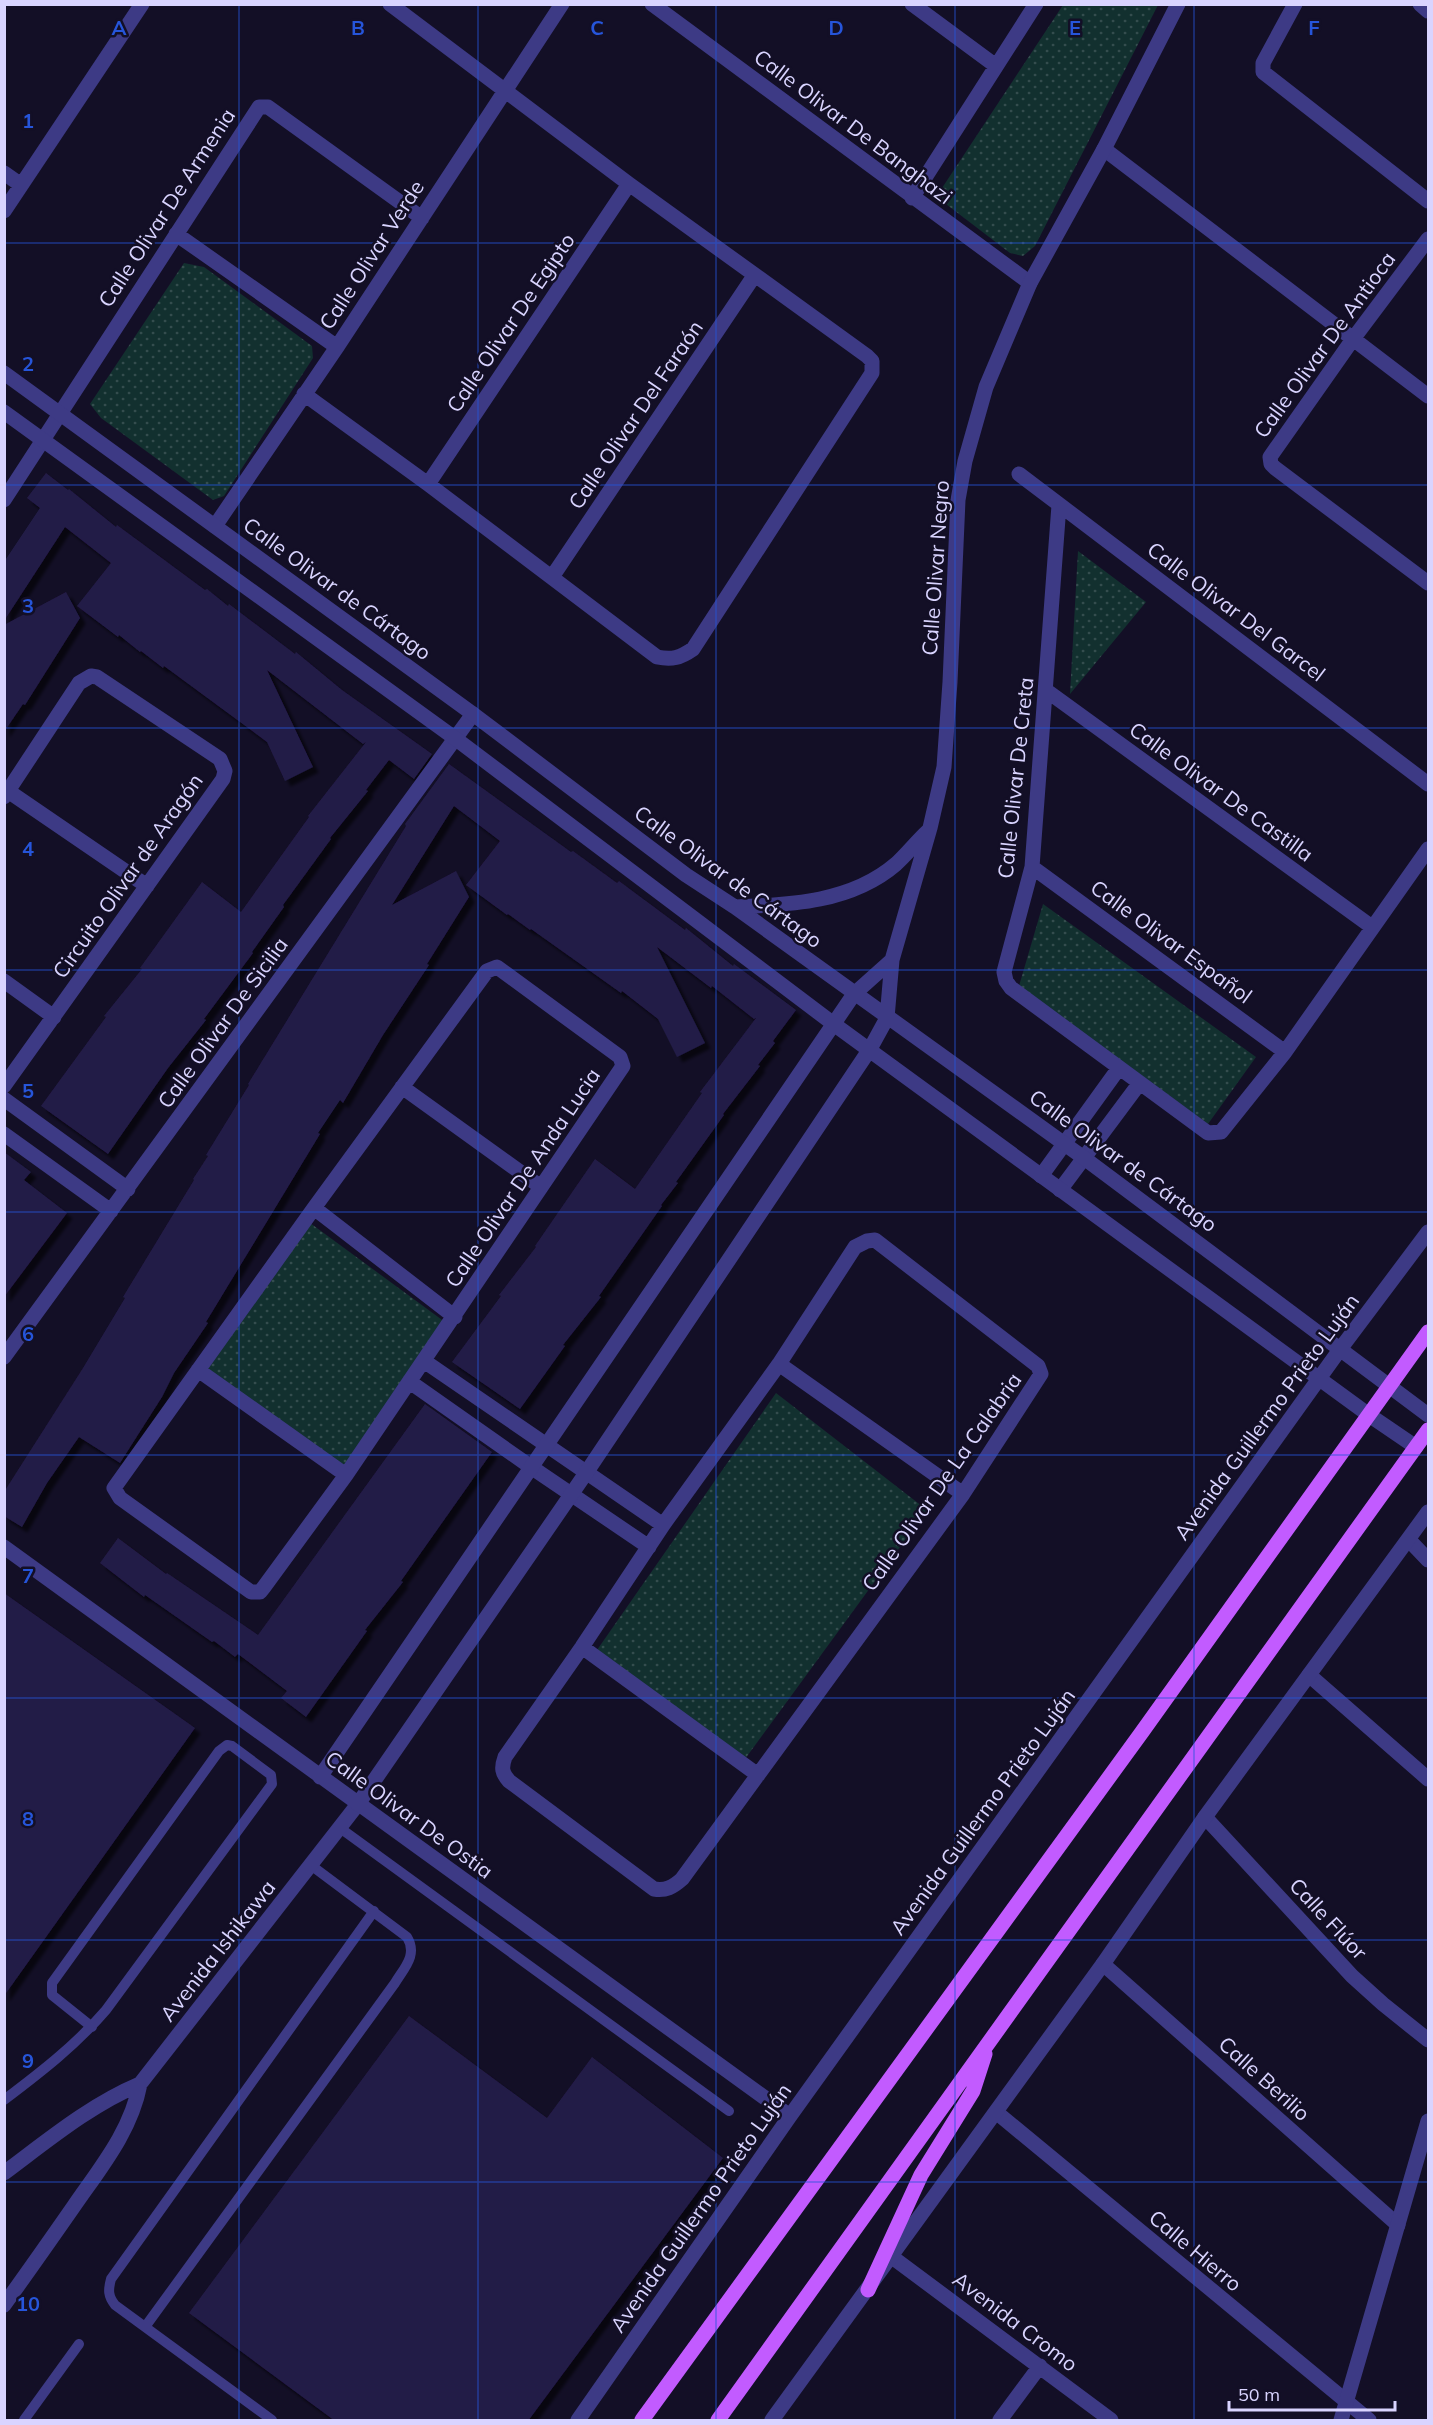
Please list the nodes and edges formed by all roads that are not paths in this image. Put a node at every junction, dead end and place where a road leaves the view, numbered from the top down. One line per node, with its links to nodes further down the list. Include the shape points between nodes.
1 (142, 4): 16 (street)
2 (390, 4): 12 (street)
3 (562, 4): 12 (street, Calle Olivar Verde)
4 (652, 4): 17 (street, Calle Olivar De Banghazi)
5 (912, 4): 11 (street)
6 (1036, 4): 11 (street)
7 (1178, 4): 13 (street, Calle Olivar Negro)
8 (1295, 4): 18 (street, via 1263,63 1263,72)
9 (1420, 4): 10 (street)
10 (1428, 11)
11 (996, 66): 17 (street)
12 (506, 90): 15 (street); 20 (street, Calle Olivar Verde)
13 (1104, 149): 24 (street, Calle Olivar Negro); 25 (street)
14 (4, 173): 16 (street)
15 (629, 184): 23 (street); 34 (street, Calle Olivar De Egipto)
16 (21, 185): 19 (street)
17 (912, 198): 24 (street, Calle Olivar De Banghazi)
18 (1428, 201)
19 (4, 211)
20 (422, 218): 21 (street, Calle Olivar De Armenia, via 263,106 255,111); 26 (street, Calle Olivar Verde)
21 (176, 234): 26 (street); 31 (street, Calle Olivar De Armenia)
22 (1428, 239): 25 (street, Calle Olivar De Antioca)
23 (754, 276): 38 (street, Calle Olivar Del Faraón); 38 (street, via 867,356 874,367 693,649 681,657 657,657)
24 (1030, 283): 45 (street, Calle Olivar Negro, via 986,387 965,460 958,500 944,767)
25 (1353, 339): 29 (street); 39 (street, Calle Olivar De Antioca, via 1273,451 1271,464)
26 (337, 347): 28 (street, Calle Olivar Verde)
27 (4, 373): 31 (street, Calle Olivar de Cártago)
28 (304, 394): 34 (street); 37 (street, Calle Olivar Verde)
29 (1428, 396)
30 (4, 412): 32 (street)
31 (60, 413): 32 (street, Calle Olivar De Armenia); 37 (street, Calle Olivar de Cártago)
32 (42, 440): 35 (street, Calle Olivar De Armenia); 42 (street)
33 (1019, 474): 36 (street, Calle Olivar Del Garcel)
34 (428, 484): 38 (street)
35 (4, 500)
36 (1059, 505): 40 (street, Calle Olivar De Creta); 43 (street, Calle Olivar Del Garcel)
37 (215, 526): 41 (street, Calle Olivar de Cártago)
38 (552, 577)
39 (1428, 583)
40 (1047, 691): 47 (street, Calle Olivar De Creta); 50 (street, Calle Olivar De Castilla)
41 (473, 714): 42 (street, Calle Olivar De Sicilia); 49 (street, Calle Olivar de Cártago, via 686,875)
42 (456, 739): 56 (street); 69 (street, Calle Olivar De Sicilia)
43 (1428, 784)
44 (6, 794): 48 (street); 48 (street, Circuito Olivar de Aragón, via 79,683 98,677 220,759 225,771)
45 (930, 828): 49 (street, via 895,864 866,884 795,904); 51 (street, Calle Olivar Negro)
46 (1428, 849): 50 (street, Calle Olivar De Creta)
47 (1032, 867): 58 (street, Calle Olivar Español); 59 (street, Calle Olivar De Creta, via 1004,972 1006,981 1016,993)
48 (147, 886): 54 (street, Circuito Olivar de Aragón)
49 (735, 907): 53 (street, Calle Olivar de Cártago)
50 (1372, 927): 58 (street, Calle Olivar De Creta)
51 (892, 960): 53 (street); 55 (street, Calle Olivar Negro)
52 (4, 981): 54 (street)
53 (854, 994): 55 (street, Calle Olivar de Cártago); 56 (street)
54 (54, 1017): 61 (street, Circuito Olivar de Aragón)
55 (887, 1018): 57 (street, Avenida Ishikawa); 65 (street, Calle Olivar de Cártago)
56 (835, 1025): 57 (street); 87 (street)
57 (870, 1049): 67 (street); 90 (street, Avenida Ishikawa)
58 (1285, 1052): 60 (street, Calle Olivar De Creta, via 1228,1126 1215,1134)
59 (1119, 1068): 60 (street, Calle Olivar De Creta); 65 (street)
60 (1139, 1084): 66 (street)
61 (4, 1086)
62 (402, 1086): 68 (street); 68 (street, Calle Olivar De Anda Lucia, via 487,971 501,968 623,1062); 71 (street, Calle Olivar De Anda Lucia)
63 (4, 1099): 69 (street)
64 (4, 1134): 72 (street)
65 (1064, 1144): 66 (street, Calle Olivar de Cártago); 67 (street)
66 (1084, 1158): 70 (street); 76 (street, Calle Olivar de Cártago)
67 (1041, 1176): 70 (street)
68 (541, 1187): 74 (street, Calle Olivar De Anda Lucia)
69 (128, 1189): 72 (street, Calle Olivar De Sicilia)
70 (1060, 1190): 81 (street)
71 (314, 1208): 74 (street); 80 (street, Calle Olivar De Anda Lucia)
72 (111, 1211): 77 (street, Calle Olivar De Sicilia)
73 (1428, 1232): 76 (street, Avenida Guillermo Prieto Luján)
74 (455, 1317): 78 (street, Calle Olivar De Anda Lucia)
75 (1428, 1332): 83 (main road)
76 (1341, 1348): 81 (street, Avenida Guillermo Prieto Luján); 83 (street, Calle Olivar de Cártago)
77 (4, 1357)
78 (424, 1361): 82 (street, Calle Olivar De Anda Lucia); 87 (street)
79 (778, 1364): 93 (street); 93 (street, Calle Olivar De La Calabria, via 855,1247 875,1240 1041,1370 1039,1379); 95 (street, Calle Olivar De La Calabria)
80 (198, 1370): 91 (street); 91 (street, Calle Olivar De Anda Lucia, via 114,1488 120,1498 251,1592 260,1592)
81 (1320, 1379): 84 (street); 118 (street, Avenida Guillermo Prieto Luján)
82 (410, 1382): 89 (street); 91 (street, Calle Olivar De Anda Lucia)
83 (1389, 1386): 84 (main road); 85 (street, Calle Olivar de Cártago)
84 (1369, 1415): 88 (street); 132 (main road)
85 (1428, 1415)
86 (1428, 1430): 88 (main road)
87 (547, 1445): 89 (street); 90 (street)
88 (1416, 1447): 112 (main road)
89 (531, 1467): 92 (street); 103 (street)
90 (586, 1473): 92 (street, Avenida Ishikawa); 95 (street)
91 (346, 1475)
92 (572, 1494): 98 (street); 105 (street, Avenida Ishikawa)
93 (963, 1494): 102 (street, Calle Olivar De La Calabria)
94 (1428, 1512): 96 (street)
95 (663, 1525): 98 (street, Calle Olivar De La Calabria)
96 (1408, 1540): 99 (street); 101 (street)
97 (4, 1547): 103 (street, Calle Olivar De Ostia)
98 (649, 1547): 100 (street, Calle Olivar De La Calabria)
99 (1428, 1560)
100 (582, 1647): 102 (street); 102 (street, Calle Olivar De La Calabria, via 504,1757 503,1774 645,1882 662,1890 675,1886)
101 (1309, 1675): 104 (street); 106 (street)
102 (758, 1775)
103 (321, 1777): 105 (street, Calle Olivar De Ostia)
104 (1428, 1779)
105 (358, 1804): 107 (street, Avenida Ishikawa); 118 (street, Calle Olivar De Ostia)
106 (1205, 1817): 110 (street); 113 (street, Calle Flúor, via 1352,1976)
107 (340, 1828): 108 (street, Avenida Ishikawa); 116 (lane)
108 (312, 1866): 109 (lane); 114 (street, Avenida Ishikawa)
109 (374, 1911): 125 (lane, via 111,2279 110,2298); 125 (lane, via 407,1937 411,1958)
110 (1103, 1964): 117 (street); 121 (street, Calle Berilio)
111 (92, 2027): 111 (lane, via 52,1995 52,1983 223,1747 232,1746 271,1775 272,1784); 115 (lane)
112 (989, 2040): 123 (main road, via 972,2091 921,2175); 133 (main road)
113 (1428, 2040)
114 (140, 2084): 120 (street, Avenida Ishikawa, via 98,2106); 124 (street, Avenida Ishikawa, via 128,2125 112,2152)
115 (4, 2100)
116 (729, 2111)
117 (996, 2112): 122 (street); 128 (street, Calle Hierro)
118 (790, 2116): 131 (street, Avenida Guillermo Prieto Luján)
119 (1428, 2121): 121 (street)
120 (4, 2173)
121 (1398, 2225): 128 (street)
122 (892, 2257): 123 (street); 127 (street, Avenida Cromo)
123 (868, 2290): 134 (street)
124 (4, 2305)
125 (145, 2327): 130 (lane)
126 (80, 2344): 129 (lane)
127 (1040, 2366): 135 (street); 136 (street, Avenida Cromo)
128 (1346, 2403): 137 (street); 138 (street, Calle Hierro)
129 (24, 2421)
130 (272, 2421)
131 (578, 2421)
132 (642, 2421)
133 (717, 2421)
134 (772, 2421)
135 (1000, 2421)
136 (1111, 2421)
137 (1341, 2421)
138 (1369, 2421)

